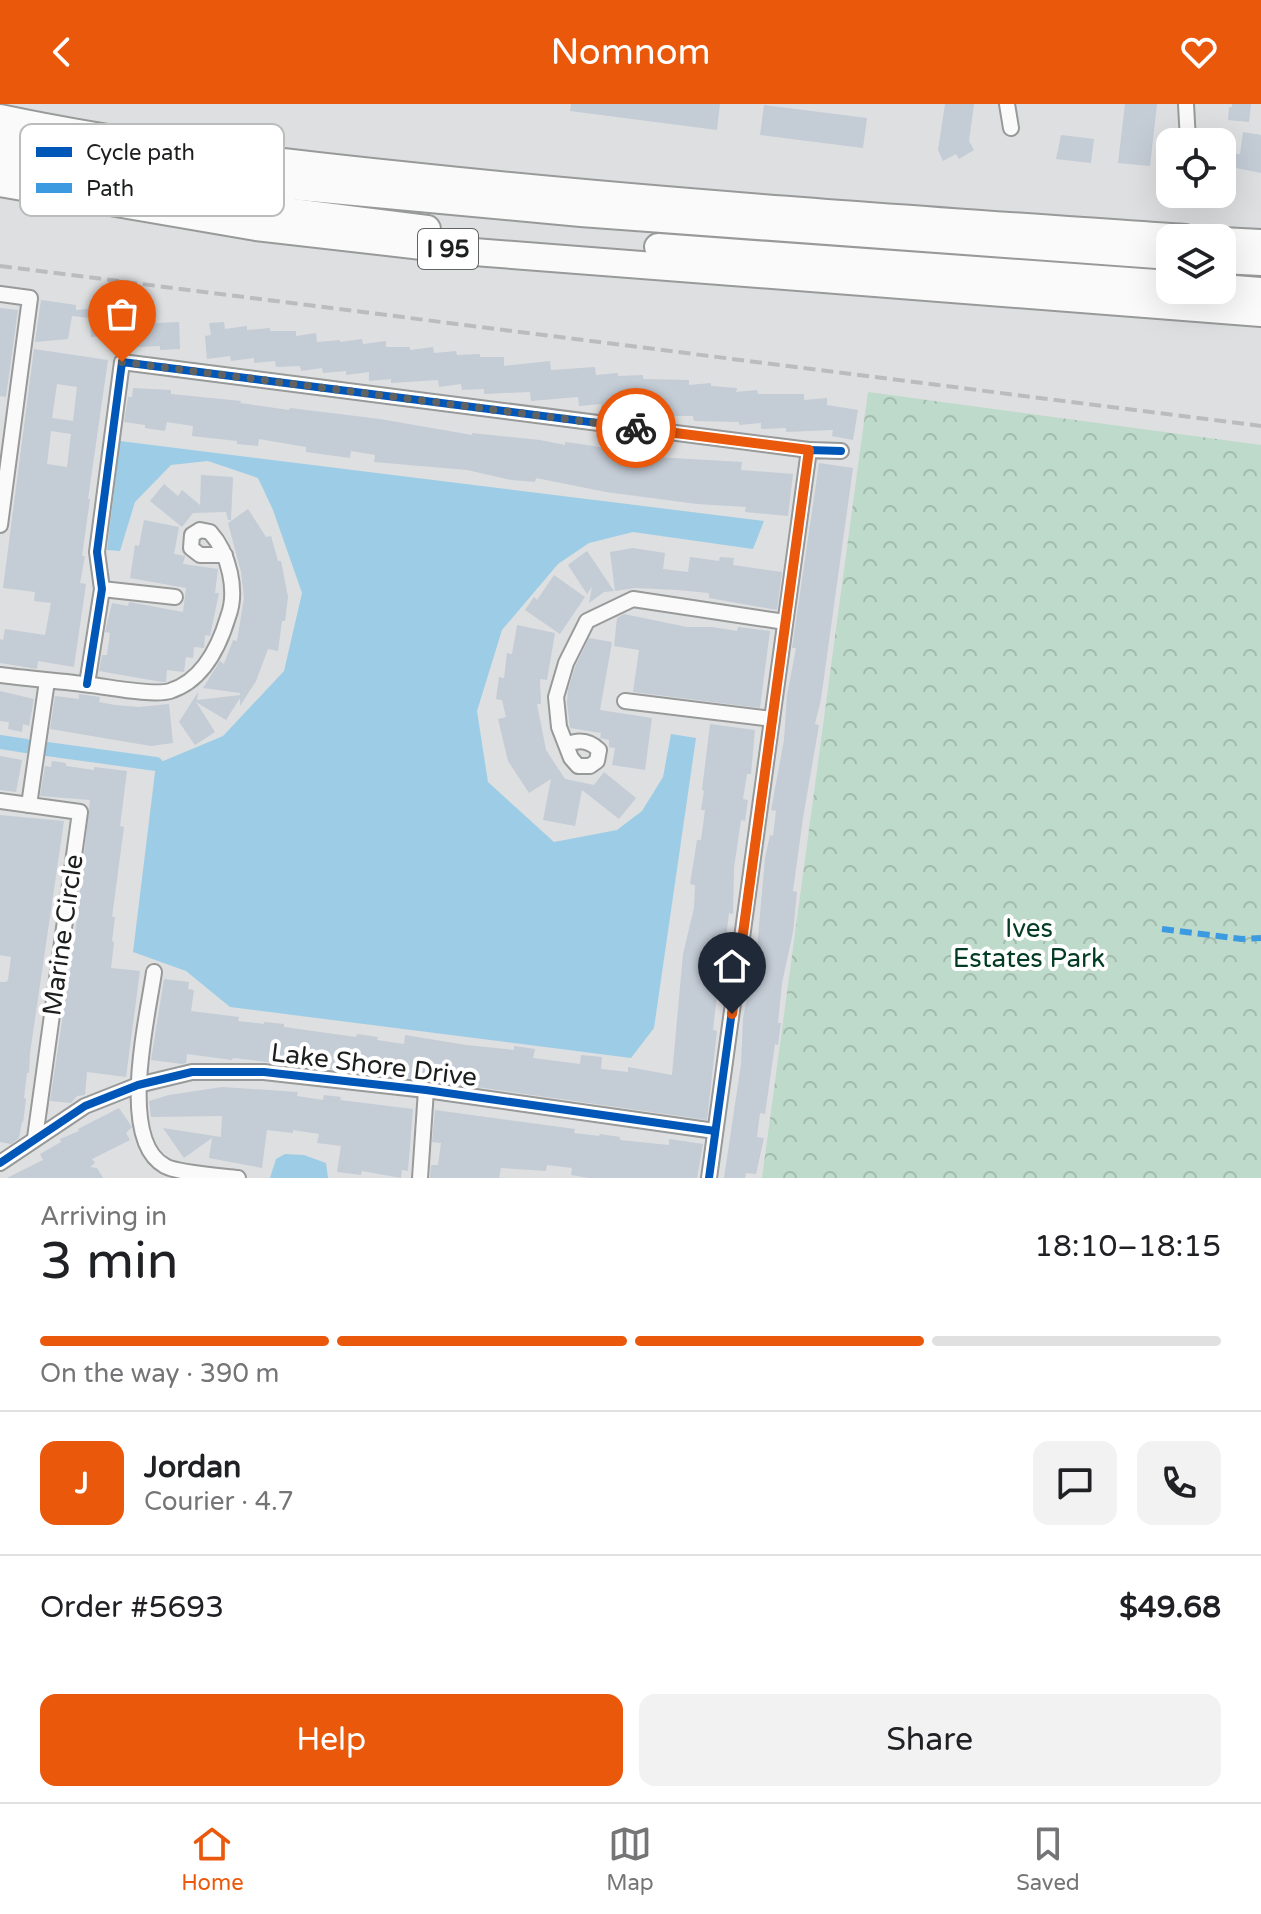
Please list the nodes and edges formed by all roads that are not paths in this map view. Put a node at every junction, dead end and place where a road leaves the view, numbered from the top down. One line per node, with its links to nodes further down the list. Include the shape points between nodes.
1 (1007, 104): 5 (street)
2 (1186, 104): 6 (street)
3 (0, 118): 4 (highway)
4 (28, 124)
5 (1011, 128)
6 (1187, 128)
7 (0, 142): 8 (highway)
8 (20, 145)
9 (0, 163): 11 (highway)
10 (284, 163): 17 (highway, via 498,186)
11 (20, 167)
12 (0, 183): 13 (highway, I 95)
13 (20, 186)
14 (284, 186): 20 (highway)
15 (284, 211): 23 (highway, via 478,235)
16 (192, 216): 27 (highway, I 95, via 474,252)
17 (1156, 236)
18 (1236, 242): 19 (highway)
19 (1261, 243)
20 (1156, 255)
21 (1236, 261): 22 (highway)
22 (1261, 262)
23 (1156, 283)
24 (1236, 289): 25 (highway)
25 (1261, 291)
26 (0, 294): 29 (street, via 30,298)
27 (1261, 313)
28 (0, 388): 29 (street)
29 (17, 390): 32 (street)
30 (809, 450): 31 (street); 35 (street, via 122,362 97,552); 37 (street)
31 (841, 451)
32 (3, 481): 33 (street)
33 (0, 525)
34 (225, 555): 40 (street, via 231,611 219,645 197,675 169,692)
35 (102, 589): 36 (street); 40 (street)
36 (175, 597)
37 (785, 622): 42 (street); 43 (street, via 633,599 587,621 556,697)
38 (0, 675): 39 (street)
39 (47, 681): 40 (street); 45 (street)
40 (87, 684)
41 (625, 701): 42 (street)
42 (772, 719): 49 (street)
43 (566, 745)
44 (0, 801): 45 (street, Marine Circle)
45 (29, 805): 50 (street, Marine Circle, via 80,812)
46 (154, 972): 47 (street)
47 (138, 1085): 48 (street, Lake Shore Drive, via 192,1072 264,1072); 50 (street, Lake Shore Drive, via 85,1106); 52 (street, via 137,1115 147,1147 165,1166)
48 (426, 1090): 49 (street, Lake Shore Drive); 53 (street)
49 (715, 1131): 54 (street)
50 (35, 1138): 51 (street, Lake Shore Drive)
51 (0, 1163)
52 (238, 1178)
53 (420, 1178)
54 (709, 1178)

